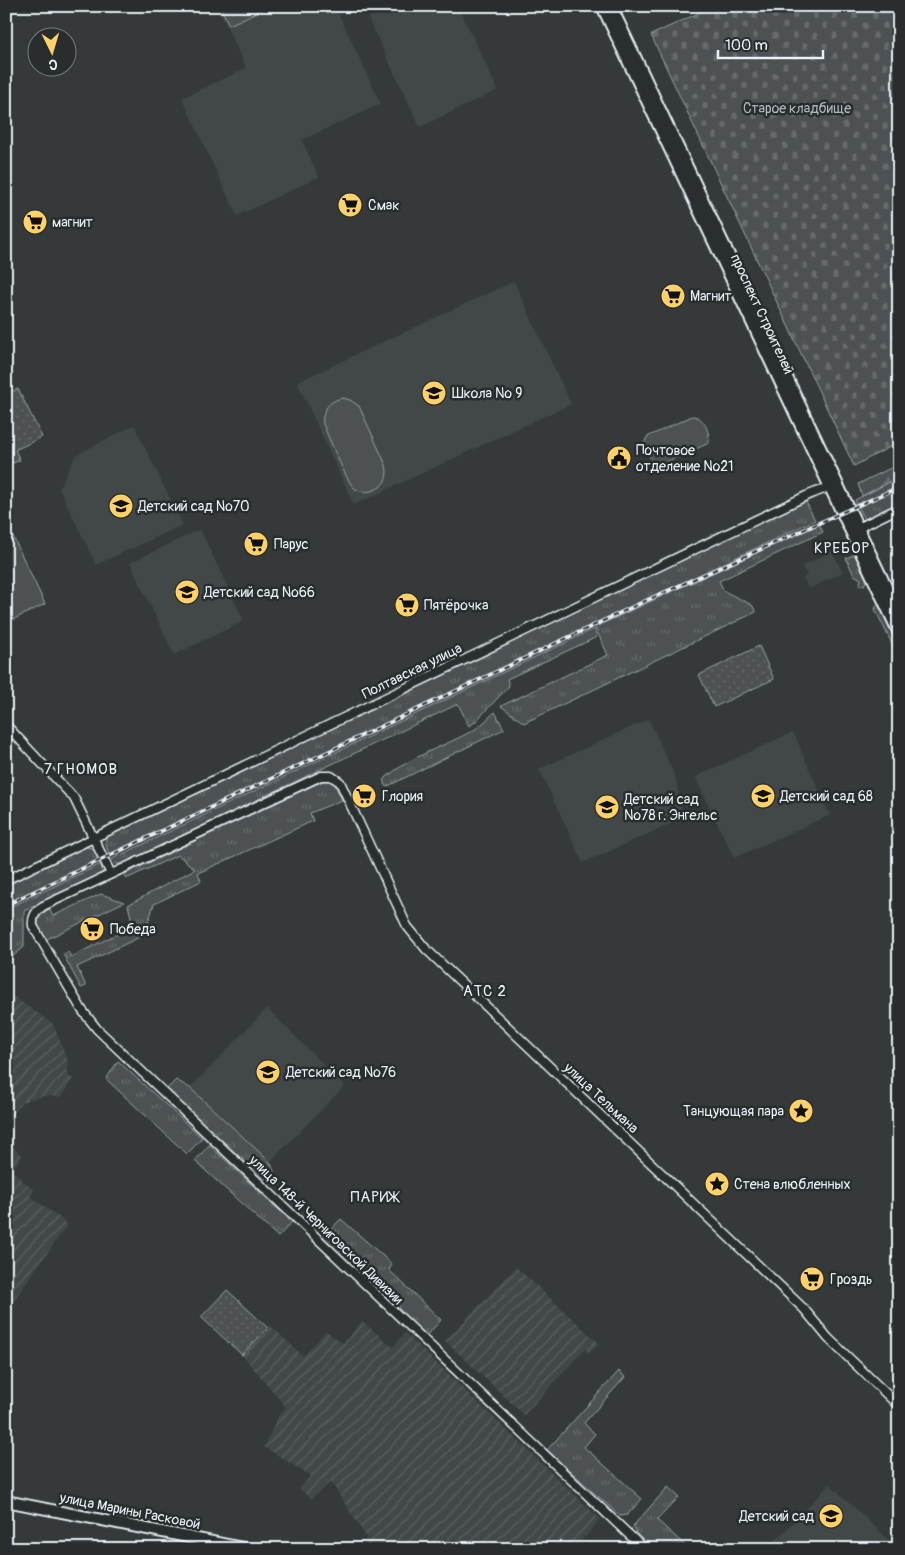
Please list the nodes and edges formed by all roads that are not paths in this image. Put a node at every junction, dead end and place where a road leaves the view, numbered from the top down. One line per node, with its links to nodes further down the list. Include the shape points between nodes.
1 (602, 6): 3 (main road, проспект Строителей)
2 (610, 6): 3 (main road, проспект Строителей)
3 (647, 93): 4 (main road, проспект Строителей); 6 (main road, проспект Строителей)
4 (830, 487): 6 (main road, проспект Строителей); 10 (street, Полтавская улица)
5 (899, 508): 6 (street)
6 (854, 530): 7 (main road, проспект Строителей); 8 (main road, проспект Строителей)
7 (899, 614)
8 (899, 633)
9 (6, 725): 10 (street, via 74,798)
10 (94, 839): 11 (street); 12 (street, Полтавская улица)
11 (111, 874): 13 (street, улица Тельмана, via 321,776 332,776 340,782 407,926 426,949 804,1309 828,1338); 16 (street, улица 148-й Черниговской Дивизии, via 42,906 34,915 33,926 96,1029)
12 (6, 880)
13 (899, 1406)
14 (6, 1501): 15 (main road, улица Марины Расковой)
15 (248, 1549)
16 (644, 1549)

